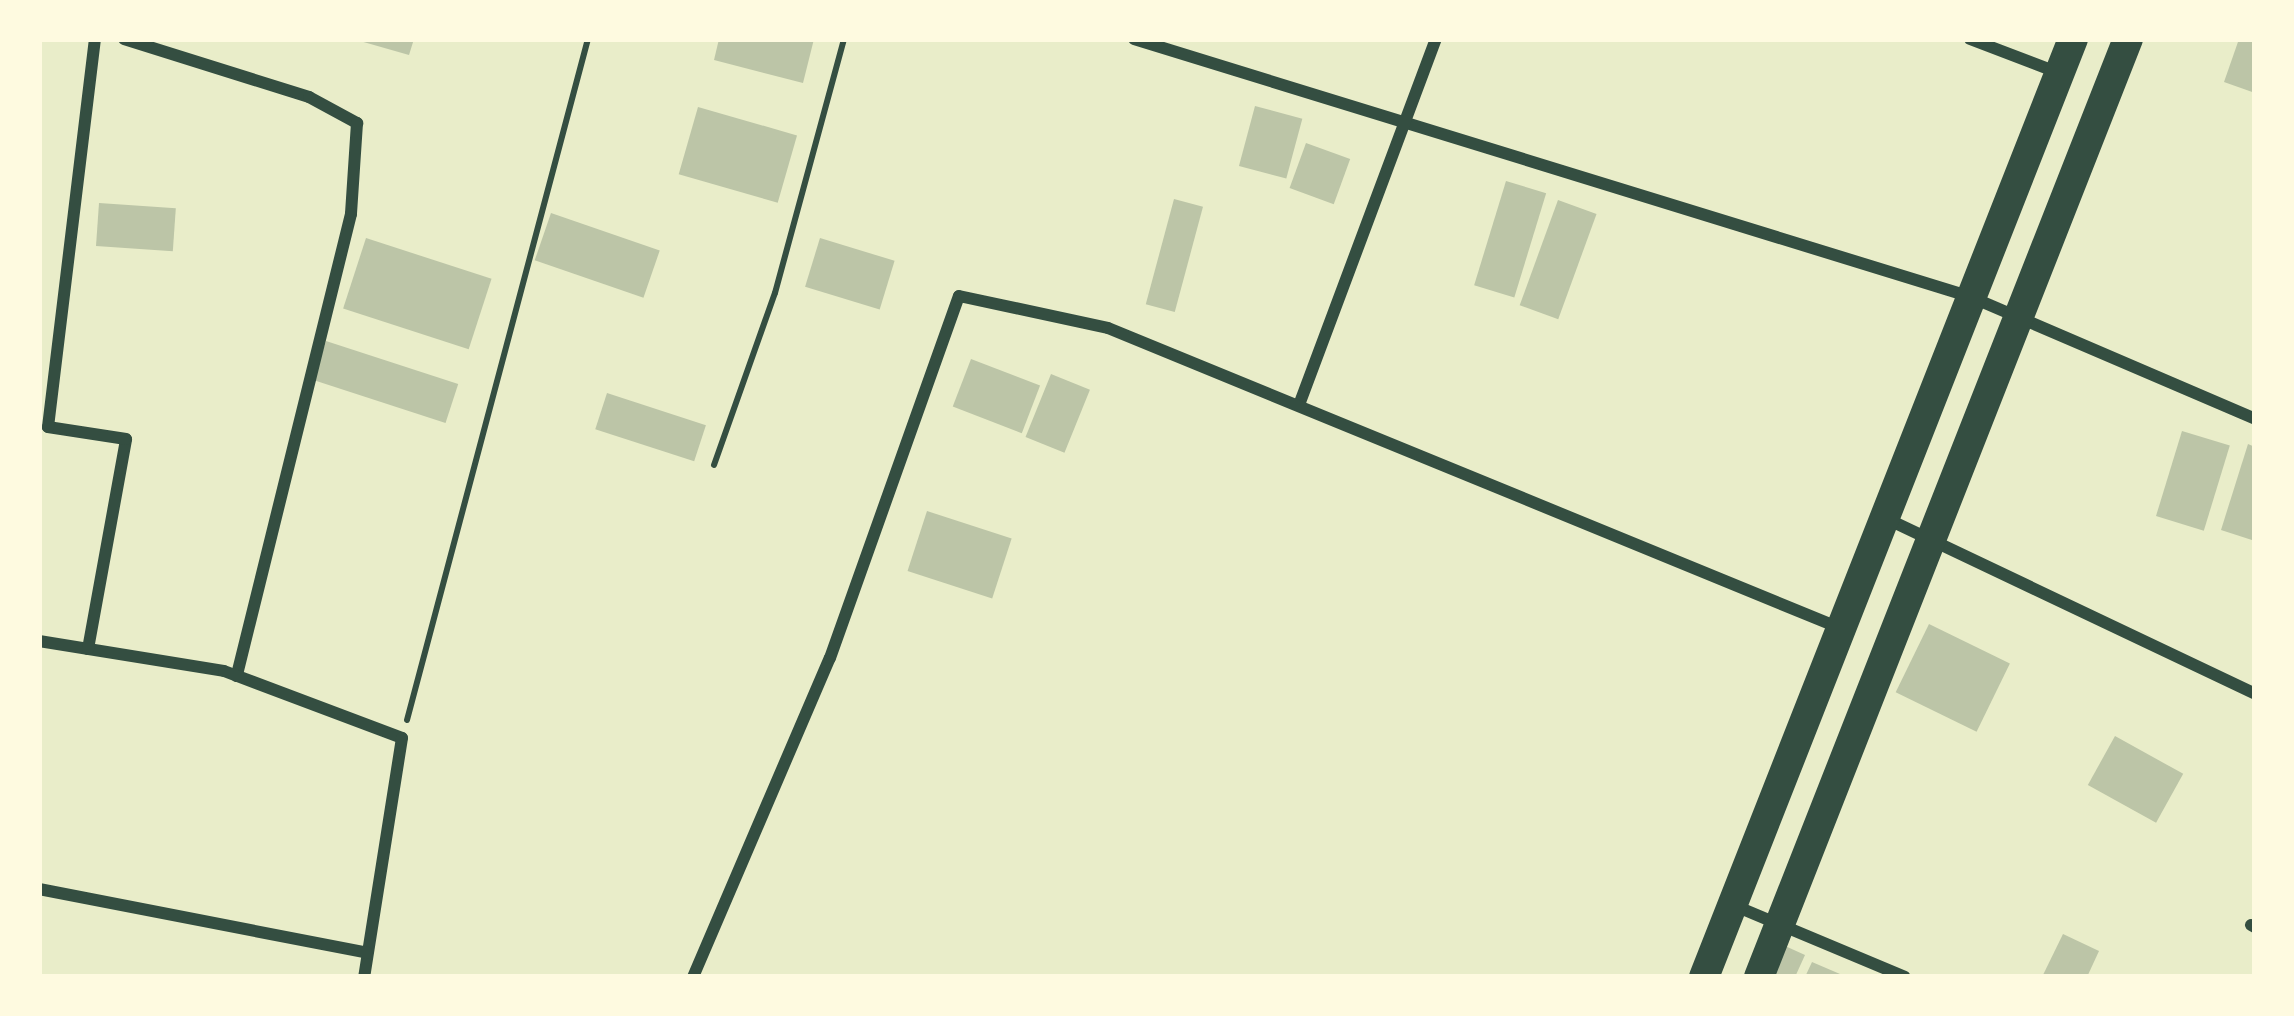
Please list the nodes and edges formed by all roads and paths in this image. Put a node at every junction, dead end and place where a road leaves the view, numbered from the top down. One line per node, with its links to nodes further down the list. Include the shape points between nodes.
1 (95, 39): 21 (street, via 48,427 126,439)
2 (124, 39): 22 (street, via 309,97 357,123 351,214)
3 (588, 39): 24 (path)
4 (844, 39): 16 (path, via 775,293)
5 (1134, 39): 11 (street)
6 (1436, 39): 11 (street)
7 (1970, 39): 10 (street)
8 (2073, 39): 10 (main road)
9 (2128, 39): 13 (main road)
10 (2060, 74): 12 (main road)
11 (1410, 122): 12 (street); 14 (street)
12 (1971, 297): 13 (street); 17 (main road)
13 (2018, 318): 15 (street); 18 (main road)
14 (1300, 404): 19 (street); 30 (street, via 1108,328 959,296 830,658)
15 (2255, 419)
16 (714, 465)
17 (1884, 518): 18 (street); 19 (main road)
18 (1931, 540): 23 (street); 27 (main road)
19 (1841, 629): 26 (main road)
20 (39, 641): 21 (street)
21 (88, 650): 22 (street)
22 (237, 676): 24 (street)
23 (2255, 694)
24 (402, 738): 28 (street)
25 (39, 889): 28 (street)
26 (1732, 905): 27 (street); 31 (main road)
27 (1779, 925): 32 (main road); 33 (street)
28 (368, 953): 29 (street)
29 (364, 977)
30 (693, 977)
31 (1704, 977)
32 (1759, 977)
33 (1905, 977)

